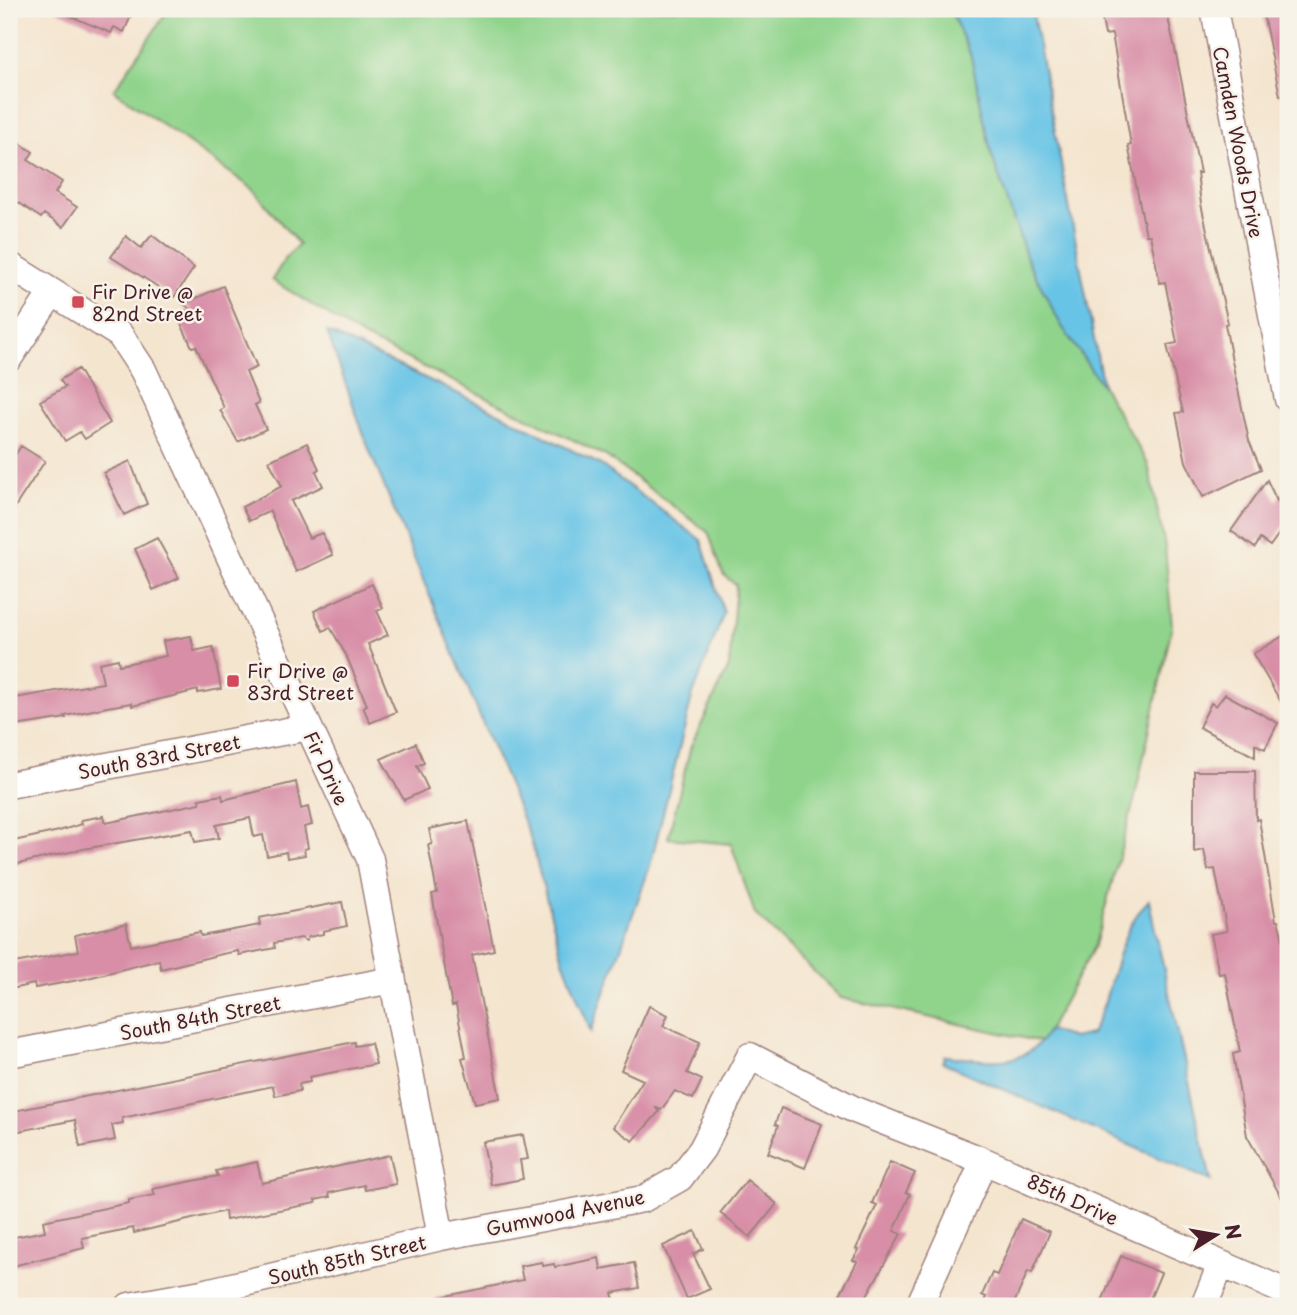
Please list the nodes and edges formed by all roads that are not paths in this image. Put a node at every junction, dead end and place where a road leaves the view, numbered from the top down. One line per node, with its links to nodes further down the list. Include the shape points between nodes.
1 (1214, 9): 5 (street, Camden Woods Drive)
2 (9, 265): 3 (street, Fir Drive)
3 (51, 293): 4 (street); 6 (street, Fir Drive, via 120,335 143,370)
4 (9, 358)
5 (1288, 400)
6 (308, 727): 7 (street, South 83rd Street); 8 (street, Fir Drive, via 370,859)
7 (9, 785)
8 (392, 980): 9 (street, South 84th Street); 12 (street, Fir Drive)
9 (9, 1054)
10 (855, 1110): 11 (street, 85th Drive); 12 (street, Gumwood Avenue, via 750,1056 702,1149 680,1178 643,1199)
11 (984, 1161): 13 (street, 85th Drive); 17 (street)
12 (440, 1237): 15 (street, South 85th Street)
13 (1222, 1264): 14 (street, 85th Drive); 18 (street)
14 (1288, 1293)
15 (203, 1299): 16 (street, South 85th Street)
16 (129, 1306)
17 (919, 1306)
18 (1204, 1306)

